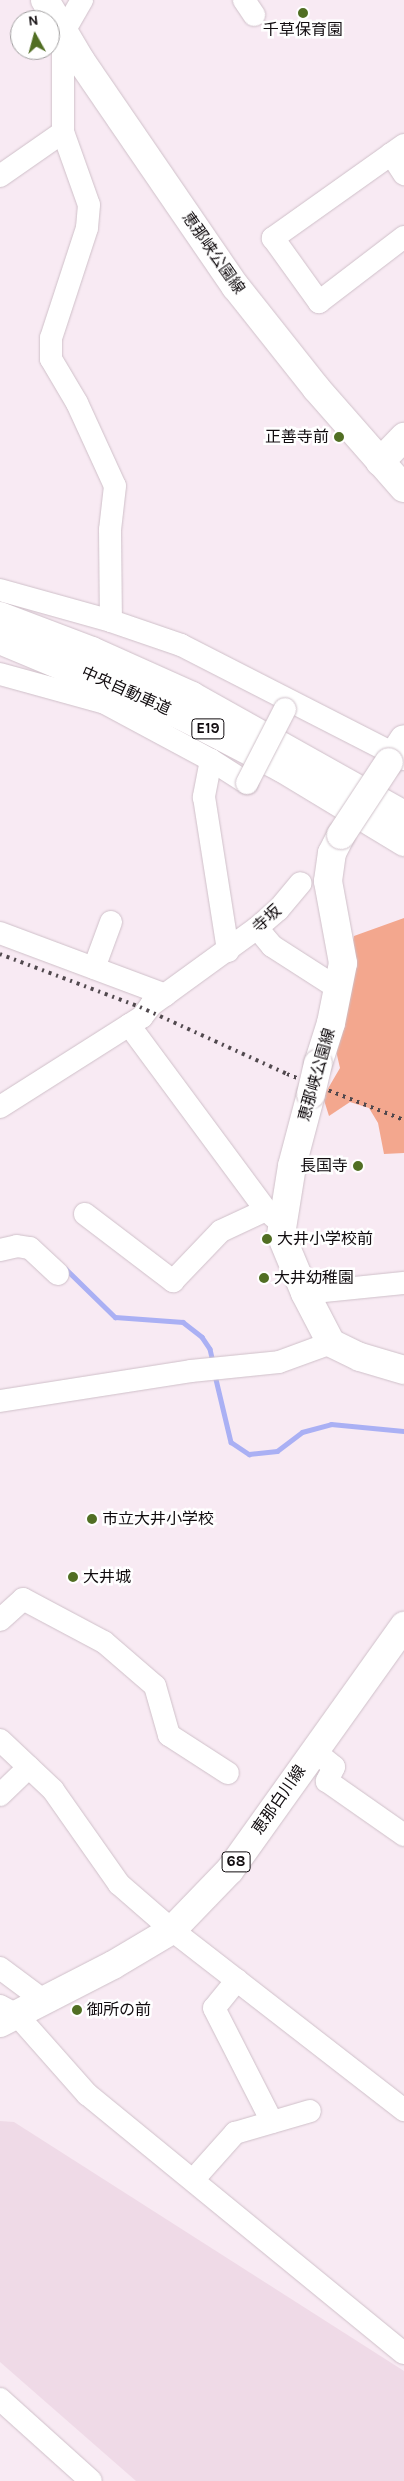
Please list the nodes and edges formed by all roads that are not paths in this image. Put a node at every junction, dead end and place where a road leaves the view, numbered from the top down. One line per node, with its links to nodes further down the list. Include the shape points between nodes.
1 (46, 0): 3 (main road, 恵那峡公園線)
2 (82, 0): 3 (street)
3 (63, 33): 4 (street); 10 (main road, 恵那峡公園線, via 236,287)
4 (63, 132): 7 (street); 14 (street, via 89,205 87,228 51,338 51,359 76,403 115,486 110,530)
5 (398, 150): 6 (street); 8 (street, via 273,238 319,302)
6 (404, 174)
7 (0, 176)
8 (404, 237)
9 (404, 437): 10 (main road)
10 (380, 462): 11 (main road, 恵那峡公園線)
11 (404, 488)
12 (0, 590): 14 (street)
13 (0, 616): 20 (main road, 中央自動車道 / E19, via 92,651 192,696)
14 (111, 621): 17 (street, via 181,645)
15 (0, 640): 21 (main road, 中央自動車道 / E19, via 184,716 282,768)
16 (0, 674): 19 (street, via 105,703)
17 (286, 704): 18 (street); 19 (street, bridge, via 247,783)
18 (398, 754): 28 (main road, 恵那峡公園線, bridge, via 332,853 328,881 342,952)
19 (211, 760): 26 (street, via 204,797)
20 (404, 815)
21 (404, 842)
22 (301, 882): 24 (street, 寺坂, via 278,910)
23 (111, 922): 27 (street)
24 (257, 928): 26 (street, 寺坂); 28 (street, via 272,946)
25 (0, 933): 27 (street)
26 (228, 950): 29 (street, 寺坂)
27 (94, 968): 29 (street)
28 (339, 990): 33 (main road, 恵那峡公園線, bridge)
29 (166, 995): 30 (street, 寺坂)
30 (129, 1025): 31 (street, 寺坂); 33 (street)
31 (0, 1107)
32 (84, 1214): 33 (street, via 173,1281 221,1231)
33 (275, 1218): 37 (main road, 恵那峡公園線)
34 (0, 1250): 35 (street, via 17,1246 30,1248)
35 (58, 1274)
36 (404, 1283): 37 (street)
37 (305, 1293): 38 (main road, 恵那峡公園線)
38 (331, 1343): 39 (main road); 40 (street, via 280,1362 191,1371)
39 (404, 1370)
40 (0, 1401)
41 (0, 1620): 46 (street, via 23,1599 104,1642 155,1686 169,1735)
42 (404, 1626): 49 (main road, 恵那白川線 / 68, via 230,1870)
43 (0, 1740): 45 (street)
44 (323, 1758): 48 (street, via 334,1767 328,1781)
45 (29, 1767): 47 (street); 49 (street, via 53,1790 119,1884)
46 (228, 1773)
47 (0, 1795)
48 (404, 1834)
49 (172, 1930): 51 (street); 52 (main road, 恵那白川線 / 68, via 113,1965)
50 (0, 1968): 52 (street)
51 (237, 1980): 54 (street); 56 (street, via 214,2008)
52 (43, 2000): 53 (main road, 恵那白川線 / 68)
53 (6, 2015): 57 (street, via 87,2094)
54 (404, 2110)
55 (310, 2111): 56 (street)
56 (272, 2122): 57 (street, via 236,2133)
57 (194, 2178): 58 (street)
58 (404, 2353)
59 (0, 2400): 60 (street)
60 (92, 2481)

